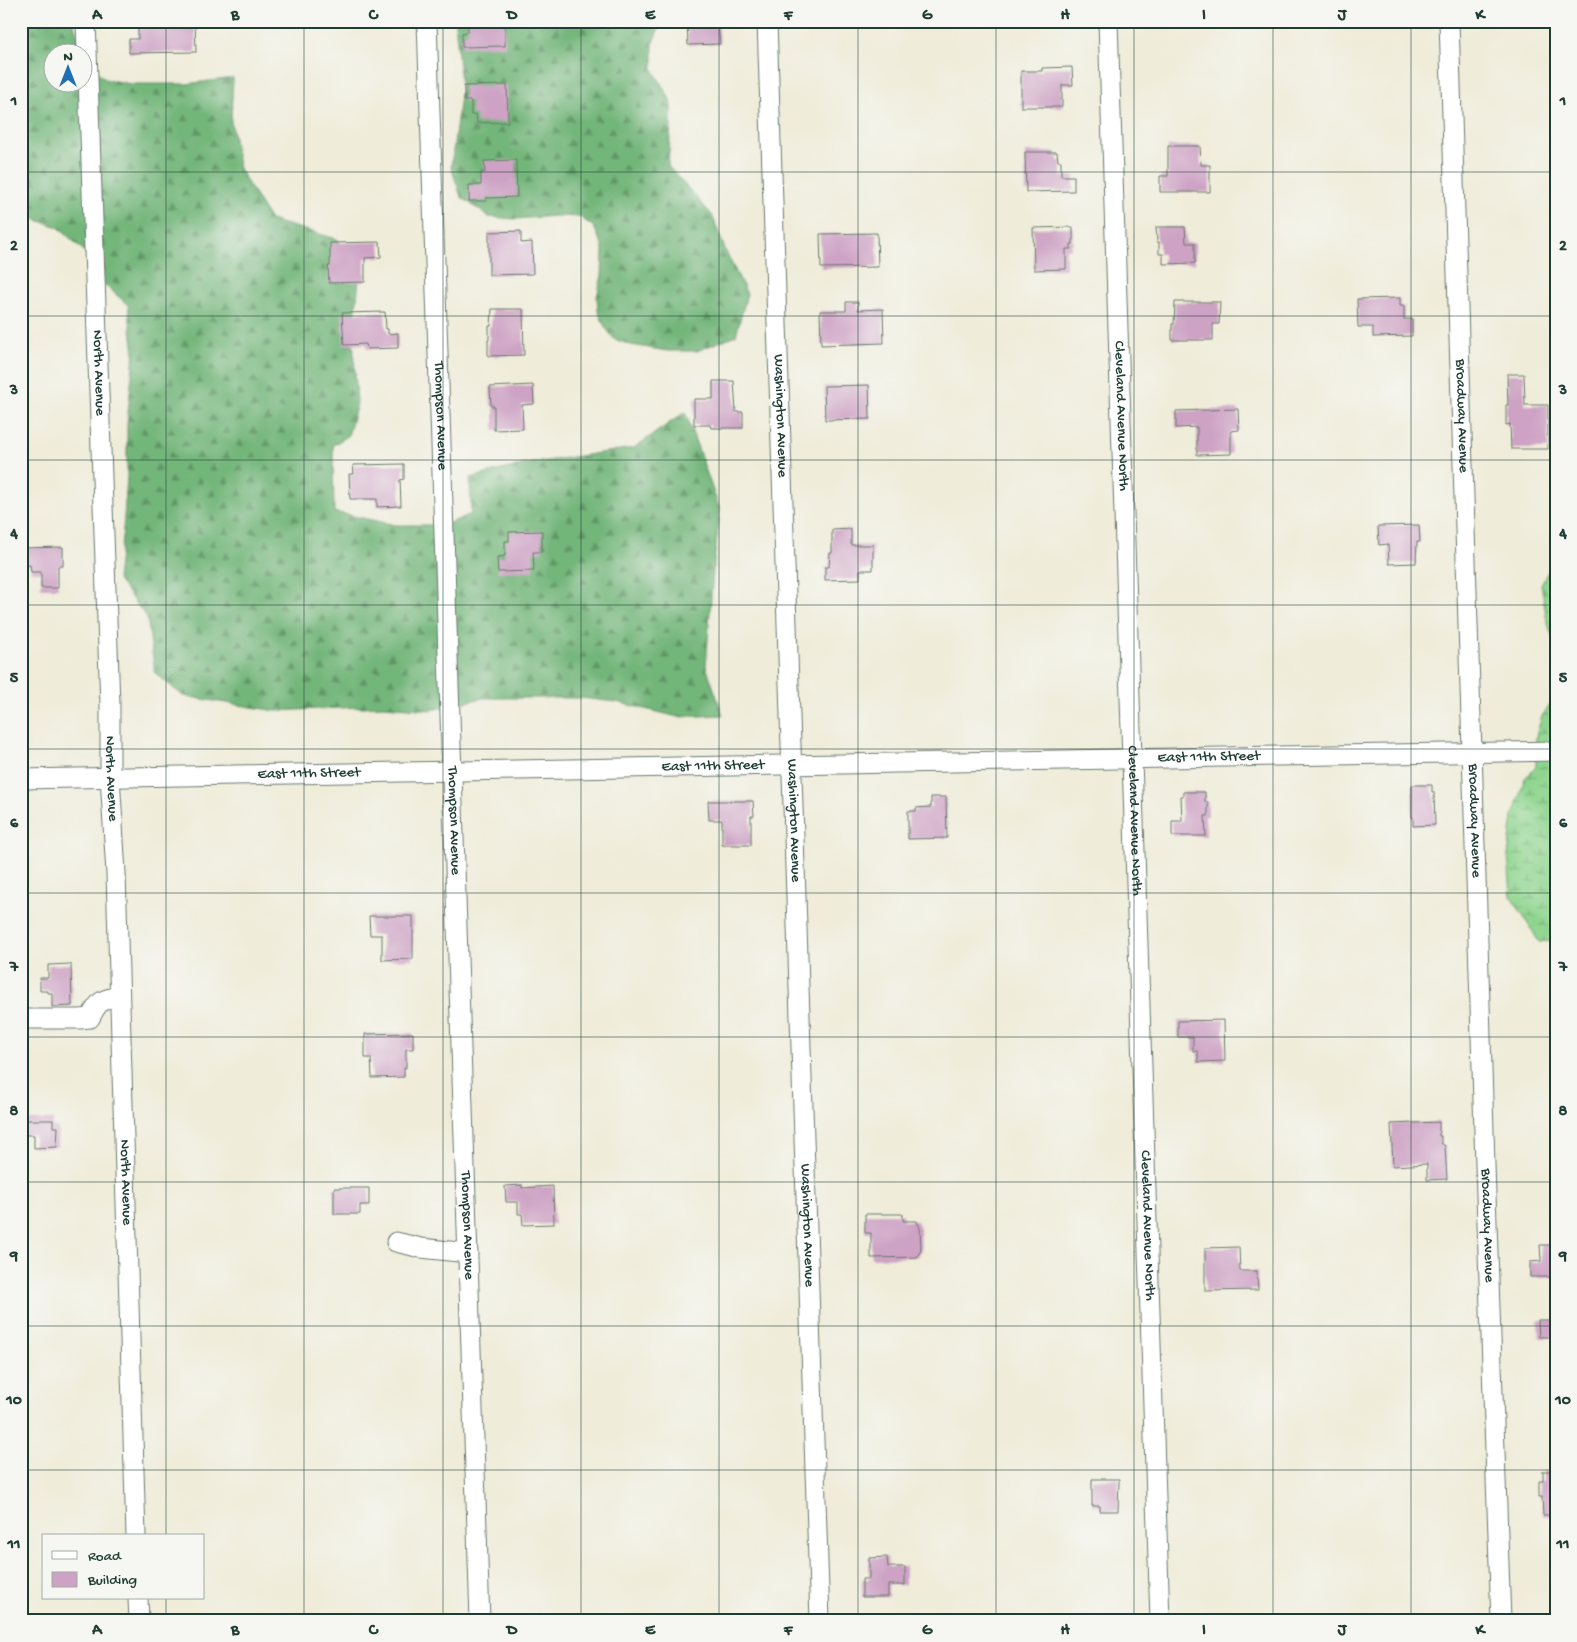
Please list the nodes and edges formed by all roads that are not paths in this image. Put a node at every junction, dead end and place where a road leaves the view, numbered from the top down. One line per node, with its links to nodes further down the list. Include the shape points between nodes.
1 (86, 21): 11 (street, North Avenue)
2 (427, 21): 10 (street, Thompson Avenue)
3 (767, 21): 9 (street, Washington Avenue)
4 (1108, 21): 8 (street, Cleveland Avenue North)
5 (1449, 21): 7 (street, Broadway Avenue)
6 (1556, 752): 7 (street, East 11th Street)
7 (1473, 753): 8 (street, East 11th Street); 23 (street, Broadway Avenue)
8 (1132, 759): 9 (street, East 11th Street); 22 (street, Cleveland Avenue North)
9 (791, 765): 10 (street, East 11th Street); 21 (street, Washington Avenue)
10 (452, 772): 11 (street, East 11th Street); 16 (street, Thompson Avenue)
11 (110, 777): 12 (street, East 11th Street); 13 (street, North Avenue)
12 (21, 780)
13 (119, 996): 14 (street, via 103,999 90,1018); 17 (street, North Avenue)
14 (21, 1019)
15 (396, 1242): 16 (street)
16 (468, 1254): 20 (street, Thompson Avenue)
17 (136, 1534)
18 (138, 1600): 19 (street)
19 (139, 1621)
20 (480, 1621)
21 (820, 1621)
22 (1160, 1621)
23 (1501, 1621)

